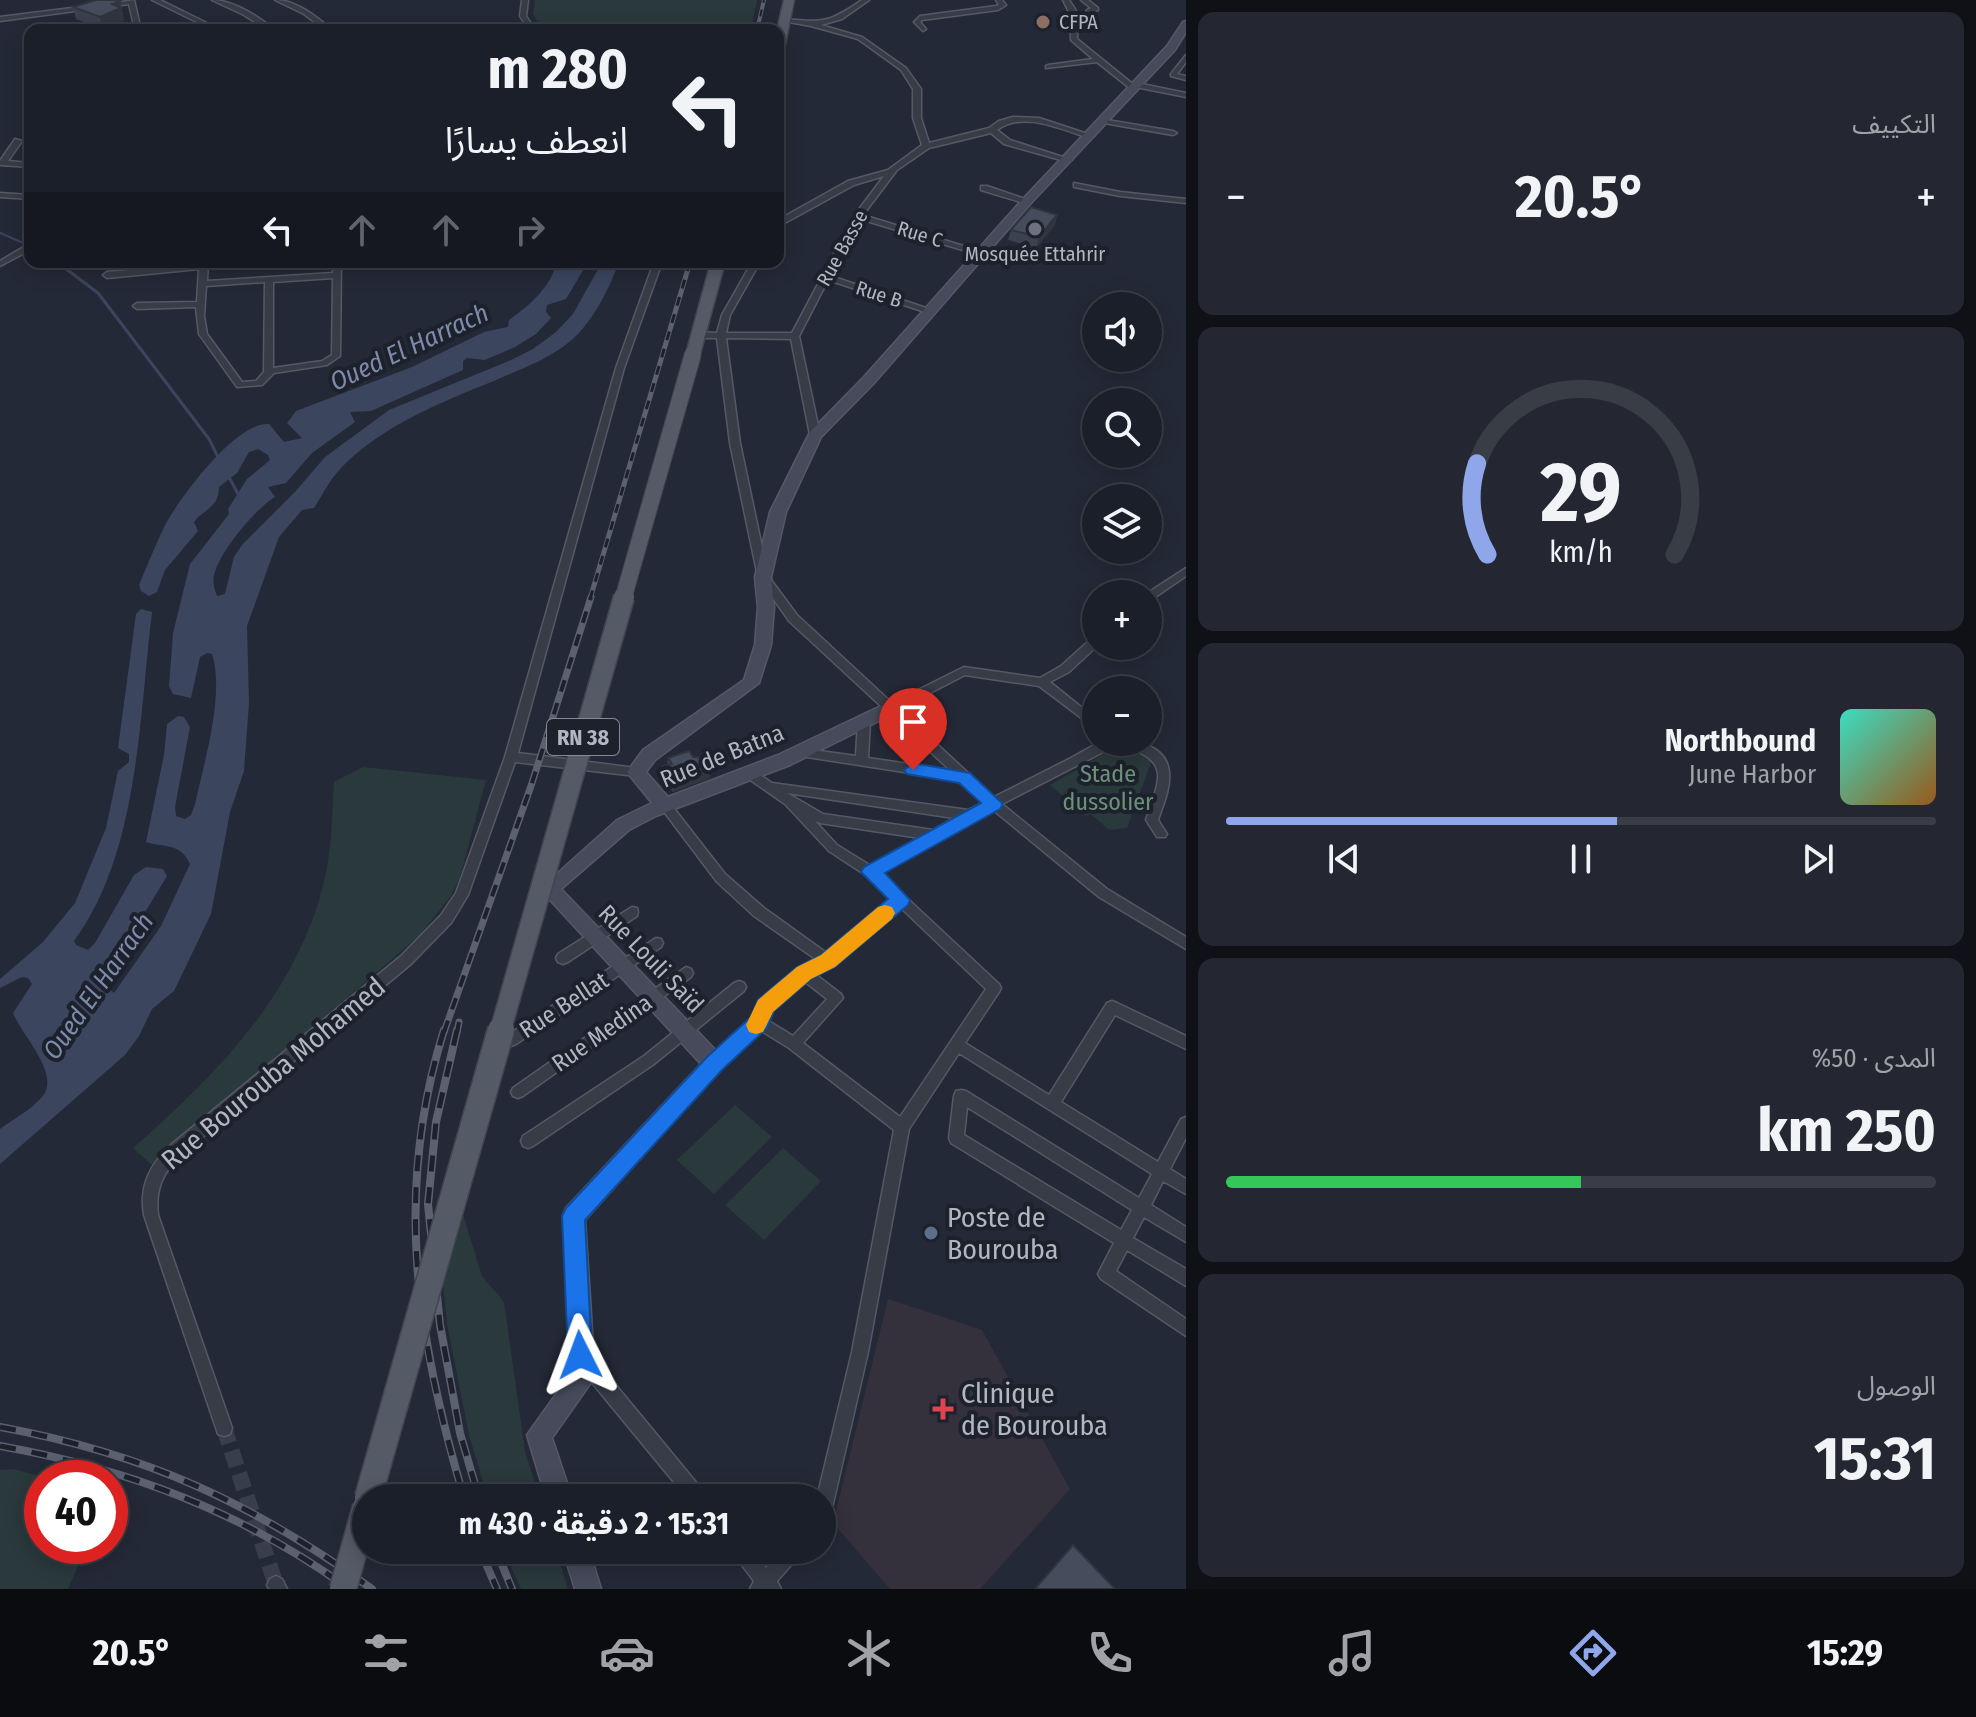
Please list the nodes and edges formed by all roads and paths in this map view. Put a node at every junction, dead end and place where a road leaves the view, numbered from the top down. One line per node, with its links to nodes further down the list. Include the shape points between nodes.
1 (96, 0): 11 (street)
2 (155, 0): 14 (street)
3 (215, 0): 21 (street)
4 (278, 0): 22 (street)
5 (525, 0): 23 (street, via 523,16)
6 (789, 0): 17 (main road)
7 (866, 0): 24 (street, via 840,18)
8 (999, 0): 27 (street, via 1003,5 998,8 920,18)
9 (1066, 0): 16 (street)
10 (1084, 0): 16 (street, via 1096,9)
11 (76, 1): 13 (street)
12 (132, 1): 15 (street); 18 (street)
13 (0, 12)
14 (186, 16): 19 (street); 20 (street)
15 (0, 19)
16 (1076, 20): 29 (street, via 1074,40)
17 (786, 21): 24 (street); 26 (main road)
18 (137, 24)
19 (188, 24)
20 (204, 24)
21 (261, 24)
22 (320, 24)
23 (528, 24)
24 (812, 24): 39 (street, via 871,44 910,76)
25 (1186, 24): 32 (street)
26 (784, 28)
27 (923, 29)
28 (1186, 57): 31 (street, via 1173,75)
29 (1099, 60): 30 (street); 32 (street)
30 (1048, 67)
31 (1186, 78)
32 (1135, 87): 33 (street); 34 (street)
33 (1186, 95)
34 (1104, 121): 36 (street); 37 (street)
35 (992, 130): 37 (street, Rue Basse, via 1002,120 1021,118); 39 (street, Rue Basse); 40 (street, via 1007,142)
36 (1173, 133)
37 (1090, 136): 40 (street)
38 (18, 141): 41 (street)
39 (926, 146): 43 (street, Rue Basse)
40 (1068, 160): 48 (street)
41 (1, 163): 42 (street)
42 (24, 165)
43 (891, 172): 50 (street, Rue Basse); 51 (street, via 858,179)
44 (1077, 185): 49 (street)
45 (984, 188): 48 (street)
46 (0, 195): 47 (street)
47 (24, 197)
48 (1027, 201): 53 (street)
49 (1186, 201)
50 (858, 216): 53 (street, Rue C); 63 (street, Rue Basse)
51 (784, 220)
52 (24, 250): 54 (street)
53 (982, 253): 68 (street)
54 (0, 264)
55 (168, 268): 61 (street)
56 (203, 268): 65 (street)
57 (337, 268): 62 (street)
58 (656, 268): 85 (street, Rue Bourouba Mohamed, via 620,368)
59 (716, 268): 71 (main road, RN 38)
60 (753, 268): 69 (street, via 726,315)
61 (107, 275)
62 (337, 275): 64 (street); 72 (street, via 336,356 324,363)
63 (827, 277): 68 (street, Rue B); 70 (street, Rue Basse)
64 (269, 279): 65 (street); 72 (street)
65 (202, 284): 66 (street)
66 (202, 304): 67 (street); 72 (street, via 203,334 237,383 255,385)
67 (137, 306)
68 (931, 311): 73 (street)
69 (721, 335): 70 (street); 71 (street); 75 (street, via 735,443)
70 (795, 336): 73 (street)
71 (695, 345): 132 (main road, RN 38, bridge)
72 (268, 371)
73 (815, 435): 75 (street, via 778,512)
74 (1186, 571): 76 (street)
75 (763, 577): 79 (street, via 793,618); 87 (street, via 763,645 751,683 649,755)
76 (1162, 588)
77 (1082, 654): 78 (street)
78 (1042, 682): 79 (street, Rue de Batna, via 964,671); 80 (street)
79 (891, 708): 81 (street, Rue de Batna); 89 (street)
80 (1082, 714)
81 (864, 721): 82 (street, Rue de Batna); 86 (street)
82 (798, 752): 86 (street); 88 (street, Rue de Batna)
83 (1086, 756): 92 (street)
84 (1150, 756): 95 (street, via 1167,774 1152,820)
85 (511, 757): 87 (street); 131 (street, Rue Bourouba Mohamed, via 462,895 446,919 406,960 177,1149 152,1179 151,1215)
86 (862, 762): 89 (street)
87 (636, 772): 93 (street)
88 (750, 774): 90 (street); 93 (street, Rue de Batna)
89 (964, 777): 92 (street)
90 (772, 787): 91 (street); 94 (street)
91 (789, 801): 96 (street, via 820,818); 97 (street, via 833,848)
92 (994, 804): 94 (street); 103 (street, via 1103,893)
93 (665, 805): 98 (street, Rue de Batna, via 623,825); 105 (street, via 721,878)
94 (969, 815): 96 (street)
95 (1161, 834)
96 (933, 835): 97 (street)
97 (871, 872): 99 (street)
98 (549, 889): 101 (street, Rue Louli Saïd)
99 (901, 900): 105 (street); 116 (street, via 994,988)
100 (632, 912): 101 (street)
101 (595, 937): 104 (street); 106 (street, Rue Louli Saïd)
102 (656, 943): 106 (street, Rue Bellat)
103 (1186, 944)
104 (563, 958)
105 (828, 961): 108 (street)
106 (623, 967): 110 (street, Rue Louli Saïd); 113 (street, Rue Bellat)
107 (686, 973): 110 (street, Rue Medina)
108 (804, 973): 111 (street, via 765,1006); 115 (street, via 836,998)
109 (739, 987): 112 (street)
110 (652, 997): 112 (street, Rue Louli Saïd); 118 (street, Rue Medina)
111 (759, 1022): 115 (street); 117 (street)
112 (683, 1031): 117 (street, Rue Louli Saïd); 122 (street, via 598,1097)
113 (511, 1040)
114 (1186, 1043): 119 (street, via 1112,1007)
115 (794, 1044): 121 (street)
116 (957, 1045): 119 (street); 121 (street)
117 (715, 1064): 130 (street, via 574,1216)
118 (518, 1092)
119 (1052, 1103): 123 (street)
120 (1186, 1124): 123 (street)
121 (902, 1127): 135 (street, via 860,1352)
122 (528, 1141)
123 (1160, 1171): 124 (street); 125 (street)
124 (1186, 1187)
125 (1141, 1207): 126 (street); 127 (street); 127 (street, via 961,1096 956,1138)
126 (1186, 1235)
127 (1125, 1239): 128 (street); 129 (street, via 1106,1274)
128 (1186, 1278)
129 (1186, 1328)
130 (580, 1355): 133 (street, via 583,1377 539,1435); 134 (street)
131 (224, 1428)
132 (372, 1484)
133 (555, 1484)
134 (686, 1484)
135 (829, 1484)
136 (352, 1557): 141 (main road, bridge)
137 (580, 1564): 142 (street)
138 (751, 1564): 140 (street)
139 (782, 1564): 140 (street)
140 (766, 1586)
141 (343, 1589)
142 (588, 1589)

